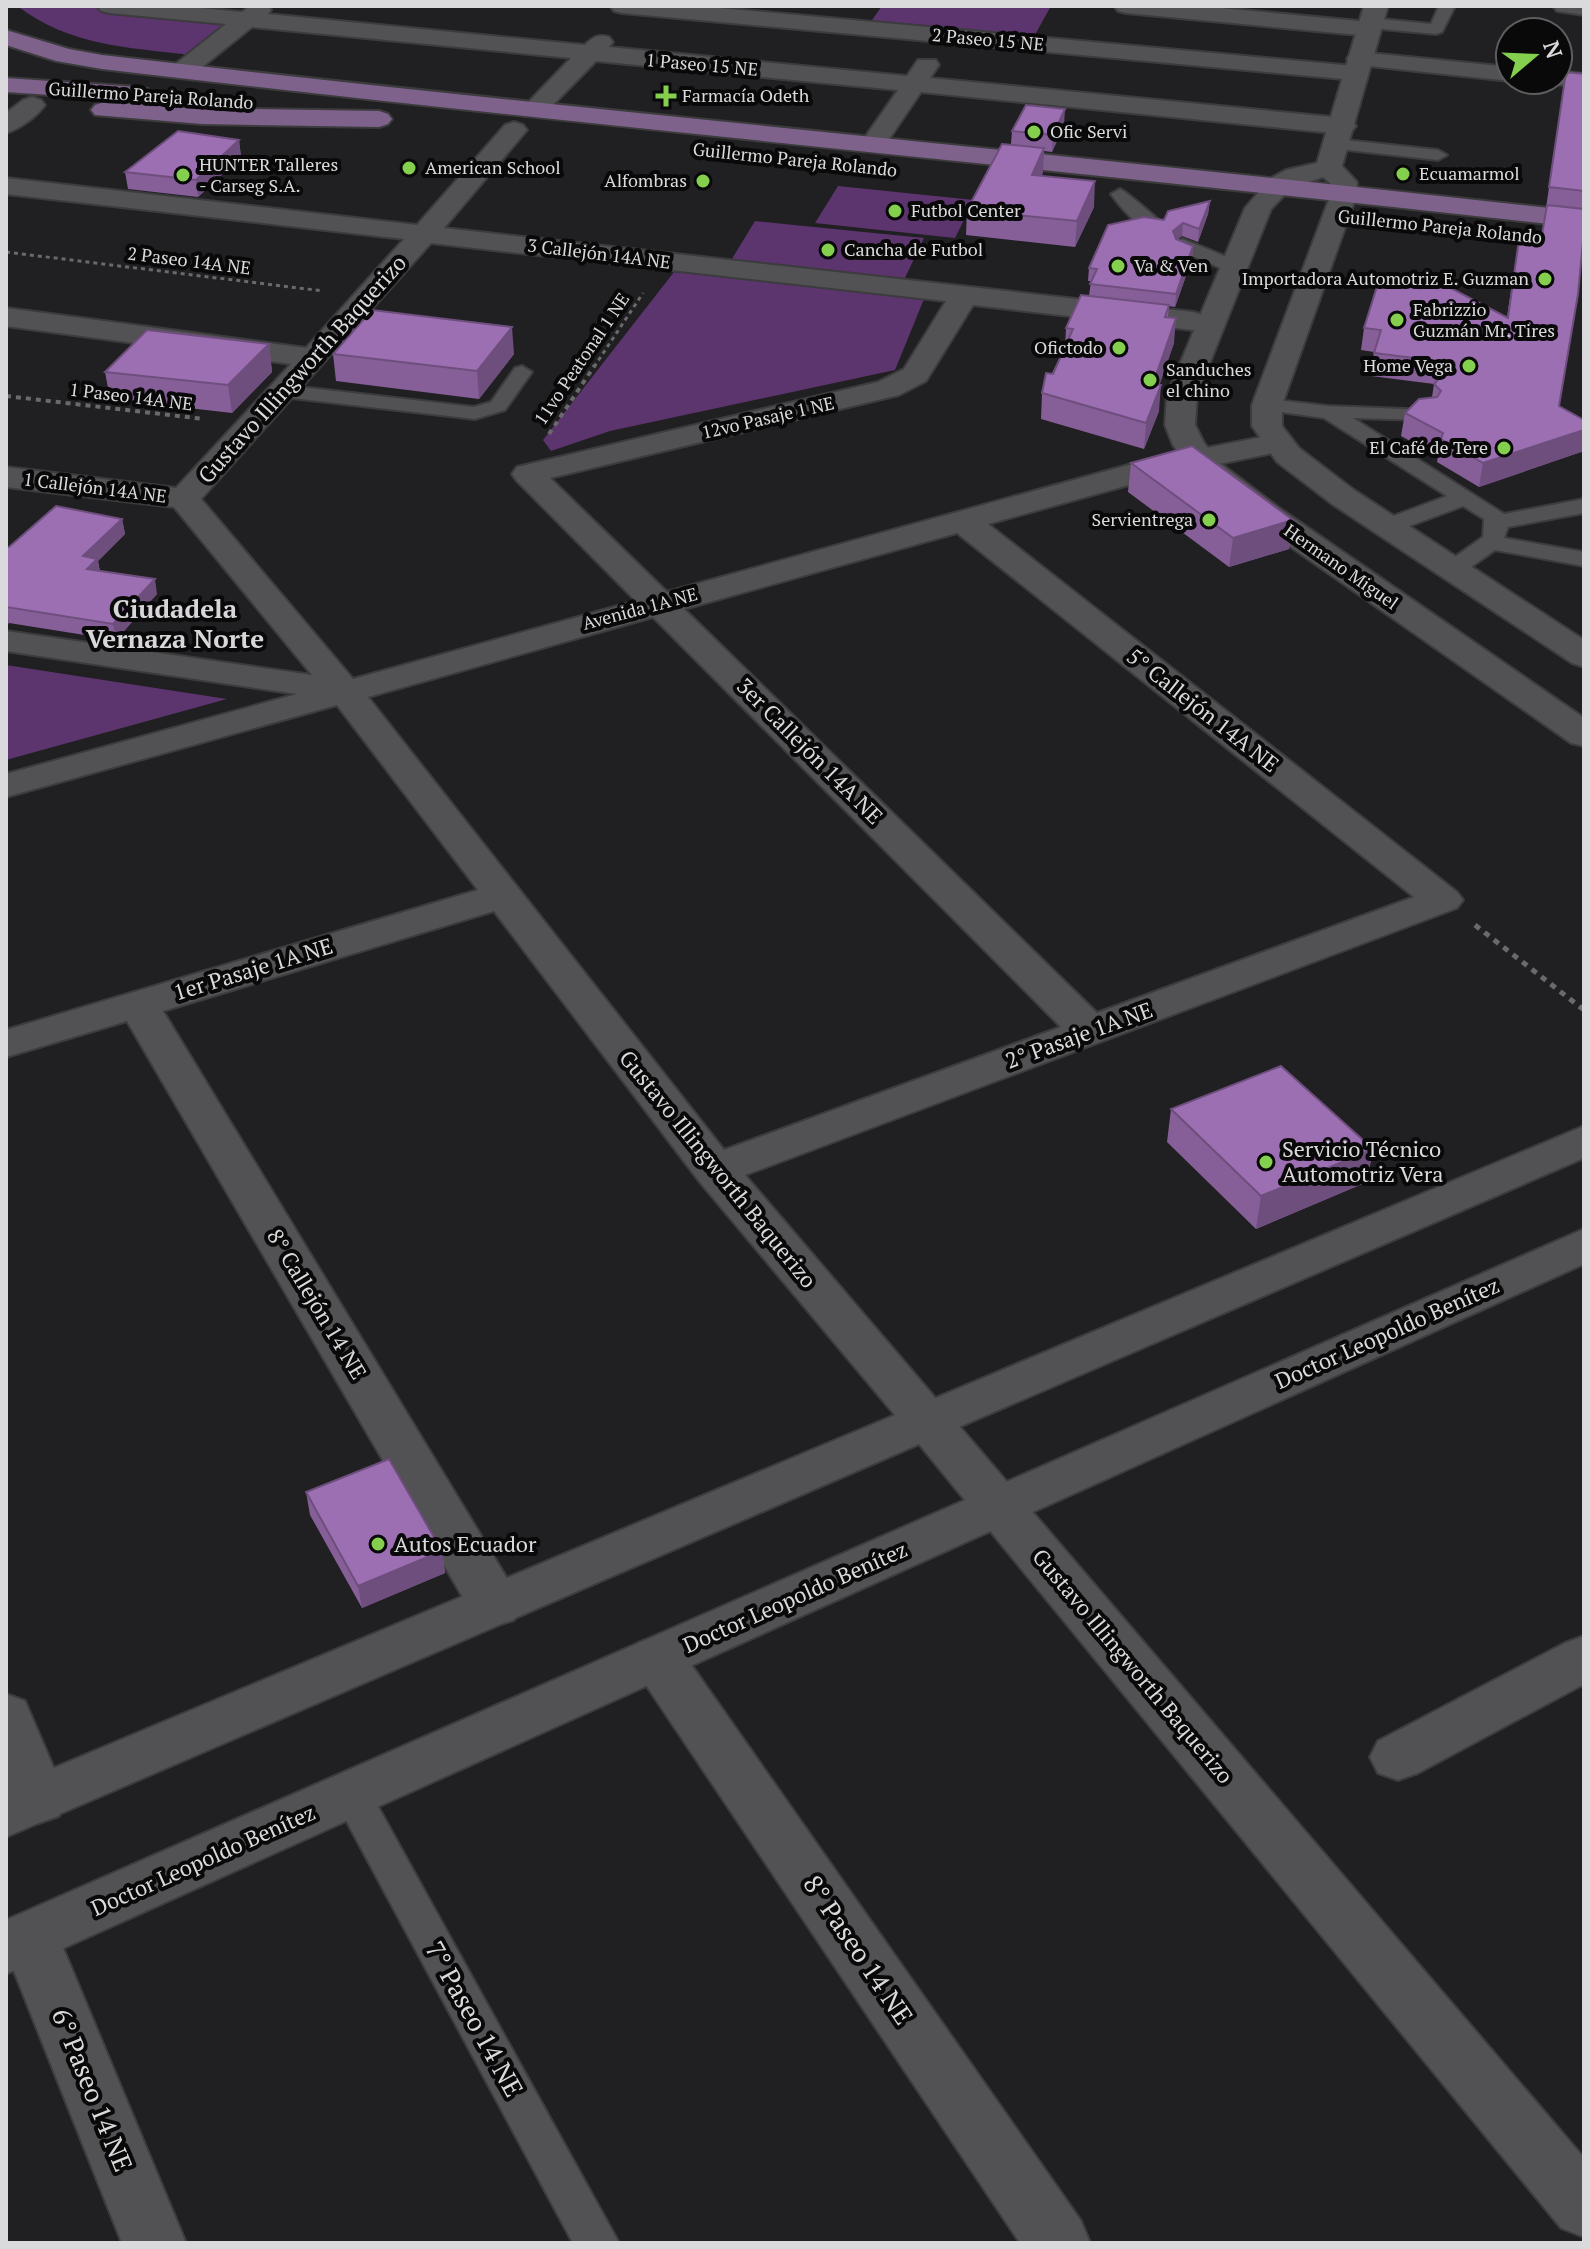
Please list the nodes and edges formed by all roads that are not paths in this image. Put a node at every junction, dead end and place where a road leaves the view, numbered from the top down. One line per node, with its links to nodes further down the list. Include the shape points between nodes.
1 (109, 6): 7 (street, 1 Paseo 15 NE)
2 (631, 6): 9 (street, 2 Paseo 15 NE); 12 (street, Gustavo Illingworth Baquerizo)
3 (1126, 6): 8 (street)
4 (1565, 6): 6 (street)
5 (1446, 8): 8 (lane, via 1434,35)
6 (1584, 8)
7 (256, 12): 12 (street, 1 Paseo 15 NE); 14 (street)
8 (1372, 19): 13 (street)
9 (945, 36): 13 (street, 2 Paseo 15 NE); 17 (street)
10 (6, 37): 14 (main road, via 65,56)
11 (6, 49): 20 (main road, via 127,76)
12 (588, 55): 17 (street, 1 Paseo 15 NE); 21 (street, Gustavo Illingworth Baquerizo)
13 (1356, 66): 15 (street, 2 Paseo 15 NE); 24 (street)
14 (182, 71): 20 (main road)
15 (1494, 73)
16 (6, 85): 20 (main road, Guillermo Pareja Rolando)
17 (914, 85): 23 (street); 24 (street, 1 Paseo 15 NE)
18 (6, 104): 19 (main road)
19 (32, 105): 20 (main road, via 202,116); 22 (street)
20 (443, 112): 21 (main road, Guillermo Pareja Rolando)
21 (524, 121): 23 (main road, Guillermo Pareja Rolando); 28 (main road, Guillermo Pareja Rolando); 33 (street, Gustavo Illingworth Baquerizo)
22 (6, 125)
23 (872, 146): 26 (main road, Guillermo Pareja Rolando)
24 (1336, 146): 25 (lane); 26 (street); 29 (street, via 1344,182)
25 (1438, 155)
26 (1274, 185): 29 (main road, Guillermo Pareja Rolando); 30 (street, Hermano Miguel)
27 (6, 186): 33 (street, 3 Callejón 14A NE)
28 (1120, 194): 30 (main road, Guillermo Pareja Rolando); 32 (lane)
29 (1339, 205): 30 (main road, Guillermo Pareja Rolando); 31 (main road, Guillermo Pareja Rolando); 34 (main road, Guillermo Pareja Rolando); 43 (street)
30 (1258, 208): 36 (street, Hermano Miguel)
31 (1584, 220)
32 (1156, 226)
33 (424, 234): 37 (street, 3 Callejón 14A NE); 40 (street, Gustavo Illingworth Baquerizo)
34 (1584, 243)
35 (1183, 245): 36 (lane)
36 (1232, 266): 47 (street, Hermano Miguel, via 1182,395 1180,425)
37 (964, 296): 39 (street, 3 Callejón 14A NE); 48 (street, 12vo Pasaje 1 NE, via 915,375 888,389)
38 (6, 317): 40 (street)
39 (1193, 321)
40 (312, 358): 42 (street, Gustavo Illingworth Baquerizo)
41 (522, 372): 42 (lane, via 498,406 475,413)
42 (283, 391): 51 (street, Gustavo Illingworth Baquerizo)
43 (1267, 405): 44 (lane); 46 (street, via 1267,426)
44 (1329, 412): 45 (lane); 50 (lane)
45 (1424, 414)
46 (1277, 443): 47 (street, Avenida 1A NE); 54 (street, via 1309,472)
47 (1197, 456): 53 (street, Avenida 1A NE); 62 (street, Hermano Miguel, via 1270,517)
48 (528, 474): 58 (street, 3er Callejón 14A NE)
49 (6, 477): 51 (street, 1 Callejón 14A NE)
50 (1463, 498): 54 (lane); 55 (lane, via 1494,516)
51 (184, 499): 61 (street, Gustavo Illingworth Baquerizo)
52 (1584, 506): 55 (lane)
53 (962, 520): 58 (street, Avenida 1A NE); 65 (street, 5° Callejón 14A NE)
54 (1388, 526): 57 (street)
55 (1495, 532): 56 (lane); 57 (lane)
56 (1584, 559)
57 (1453, 569): 60 (street)
58 (661, 603): 61 (street, Avenida 1A NE); 67 (street, 3er Callejón 14A NE)
59 (6, 641): 61 (street)
60 (1584, 656)
61 (344, 690): 63 (street, Avenida 1A NE); 64 (street, Gustavo Illingworth Baquerizo)
62 (1584, 735)
63 (6, 786)
64 (500, 896): 66 (street, 1er Pasaje 1A NE); 70 (street, Gustavo Illingworth Baquerizo)
65 (1443, 900): 67 (street, 2° Pasaje 1A NE)
66 (138, 1004): 68 (street, 1er Pasaje 1A NE); 74 (street, 8° Callejón 14 NE)
67 (1090, 1031): 70 (street, 2° Pasaje 1A NE)
68 (6, 1044)
69 (1584, 1141): 72 (street)
70 (715, 1170): 72 (street, Gustavo Illingworth Baquerizo)
71 (1584, 1245): 73 (street, Doctor Leopoldo Benítez)
72 (928, 1420): 73 (street, Gustavo Illingworth Baquerizo); 74 (street)
73 (999, 1506): 75 (street, Doctor Leopoldo Benítez); 82 (street, Gustavo Illingworth Baquerizo)
74 (495, 1605): 80 (street)
75 (657, 1658): 79 (street, Doctor Leopoldo Benítez); 85 (street, 8° Paseo 14 NE)
76 (1584, 1658): 78 (street)
77 (6, 1717): 80 (street)
78 (1398, 1757)
79 (351, 1794): 81 (street, Doctor Leopoldo Benítez); 84 (lane, 7° Paseo 14 NE)
80 (22, 1806)
81 (18, 1942): 83 (street, 6° Paseo 14 NE)
82 (1584, 2206)
83 (154, 2243)
84 (597, 2243)
85 (1058, 2243)

